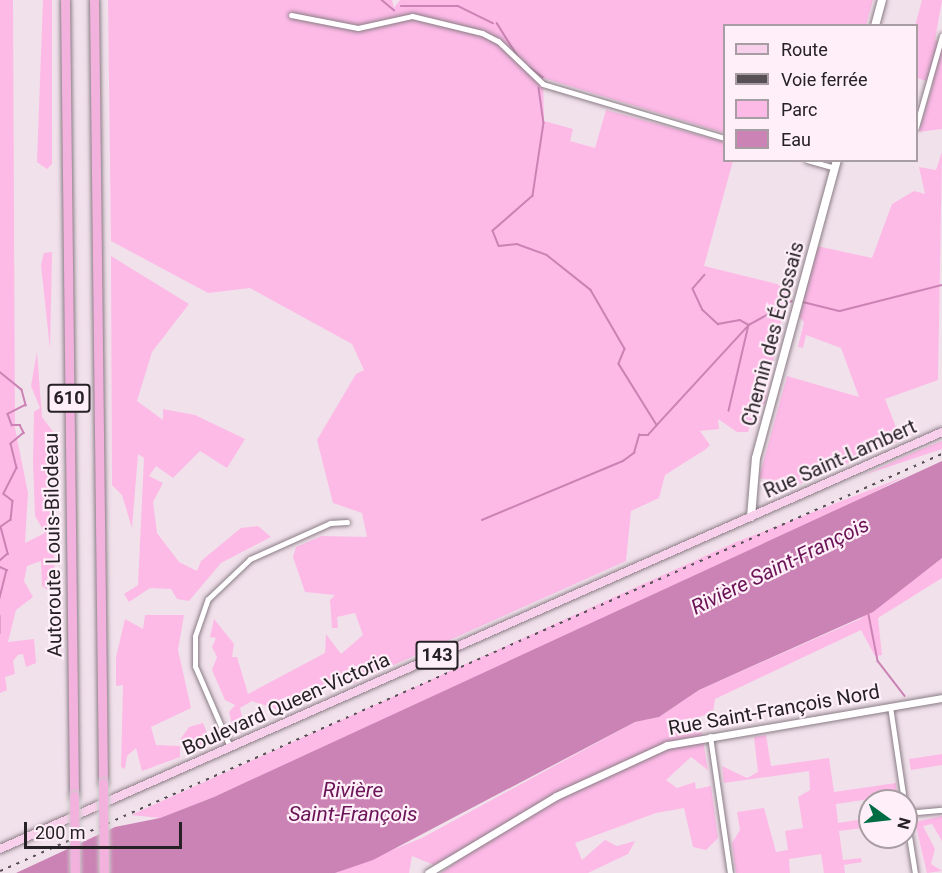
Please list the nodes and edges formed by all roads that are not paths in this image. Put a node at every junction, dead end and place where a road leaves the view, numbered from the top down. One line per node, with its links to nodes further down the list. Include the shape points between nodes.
1 (65, 0): 22 (highway, Autoroute Louis-Bilodeau / 610, bridge)
2 (94, 0): 23 (highway, 610, bridge)
3 (882, 0): 5 (main road)
4 (291, 15): 8 (street, via 358,28 412,16 482,33 498,41 543,84)
5 (876, 24)
6 (942, 36): 7 (street)
7 (918, 120)
8 (723, 138)
9 (836, 164): 11 (main road, Chemin des Écossais, via 756,458)
10 (942, 432): 11 (main road, Rue Saint-Lambert / 143)
11 (751, 517): 16 (main road, Boulevard Queen-Victoria / 143)
12 (347, 522): 16 (street, via 330,523 250,559 208,599 197,627 195,666)
13 (942, 698): 14 (street, Rue Saint-François Nord)
14 (890, 706): 15 (street, Rue Saint-François Nord); 17 (street)
15 (710, 734): 24 (street, Rue Saint-François Nord, via 667,745 592,777); 25 (street)
16 (230, 747): 20 (main road, Boulevard Queen-Victoria / 143)
17 (902, 789)
18 (942, 810): 19 (street)
19 (918, 813)
20 (0, 849)
21 (911, 849): 26 (street)
22 (75, 873)
23 (104, 873)
24 (428, 873)
25 (730, 873)
26 (915, 873)

